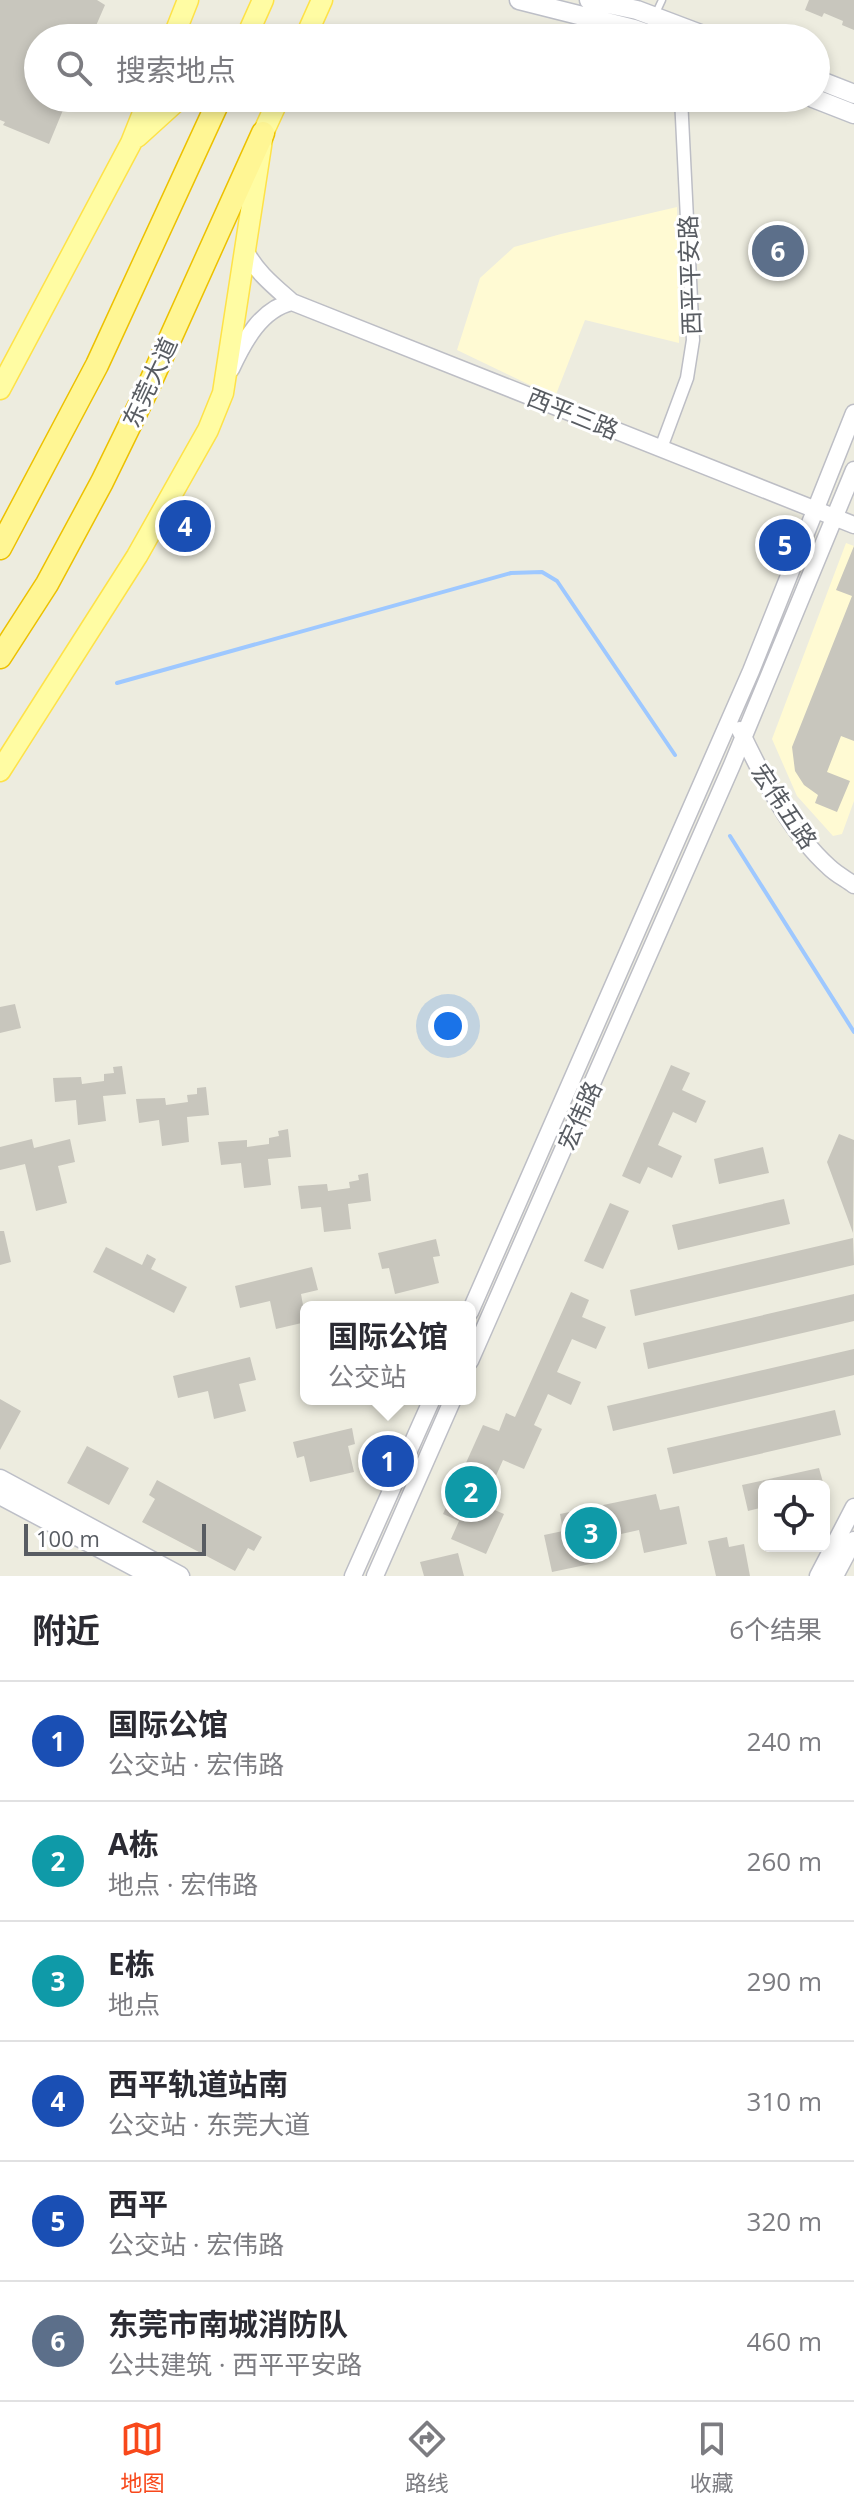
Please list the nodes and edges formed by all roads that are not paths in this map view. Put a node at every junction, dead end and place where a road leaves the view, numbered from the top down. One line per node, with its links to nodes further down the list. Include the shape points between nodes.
1 (188, 0): 8 (main road)
2 (263, 0): 9 (main road)
3 (322, 0): 10 (main road)
4 (330, 0): 11 (main road)
5 (519, 0): 12 (main road)
6 (589, 0): 7 (main road)
7 (658, 8): 13 (main road)
8 (179, 24)
9 (252, 24)
10 (312, 24)
11 (314, 24)
12 (614, 24)
13 (686, 24)
14 (830, 85): 15 (main road)
15 (854, 94)
16 (830, 105): 22 (main road)
17 (143, 112): 24 (main road)
18 (165, 112): 24 (main road)
19 (214, 112): 35 (highway, via 97,365)
20 (273, 112): 23 (main road, 东莞大道)
21 (682, 112): 30 (street, 西平平安路, via 693,340 687,378)
22 (854, 114)
23 (263, 133): 25 (main road); 36 (highway, 东莞大道, via 102,482)
24 (131, 143): 28 (main road)
25 (245, 250): 26 (street); 27 (main road)
26 (292, 302): 27 (street, via 260,320); 30 (street, 西平三路)
27 (225, 381): 38 (main road, via 208,430 137,556)
28 (0, 389)
29 (854, 413): 32 (street)
30 (661, 448): 32 (street, 西平三路)
31 (854, 470): 33 (street)
32 (816, 509): 33 (street, 西平三路); 37 (street)
33 (834, 517): 34 (street, 西平三路); 37 (street)
34 (854, 525)
35 (0, 548)
36 (0, 657)
37 (740, 719): 39 (street, 宏伟五路, via 814,838); 40 (street, 宏伟五路, via 769,788 806,843); 41 (street, 宏伟路, via 713,757); 42 (street, 宏伟路, via 732,765)
38 (0, 771)
39 (854, 872)
40 (854, 885)
41 (475, 1301)
42 (476, 1347)
43 (429, 1405): 51 (street)
44 (450, 1405): 52 (street)
45 (0, 1479): 50 (main road)
46 (0, 1495): 49 (main road)
47 (854, 1507): 53 (street)
48 (854, 1540): 54 (street)
49 (152, 1576)
50 (180, 1576)
51 (353, 1576)
52 (375, 1576)
53 (818, 1576)
54 (835, 1576)

